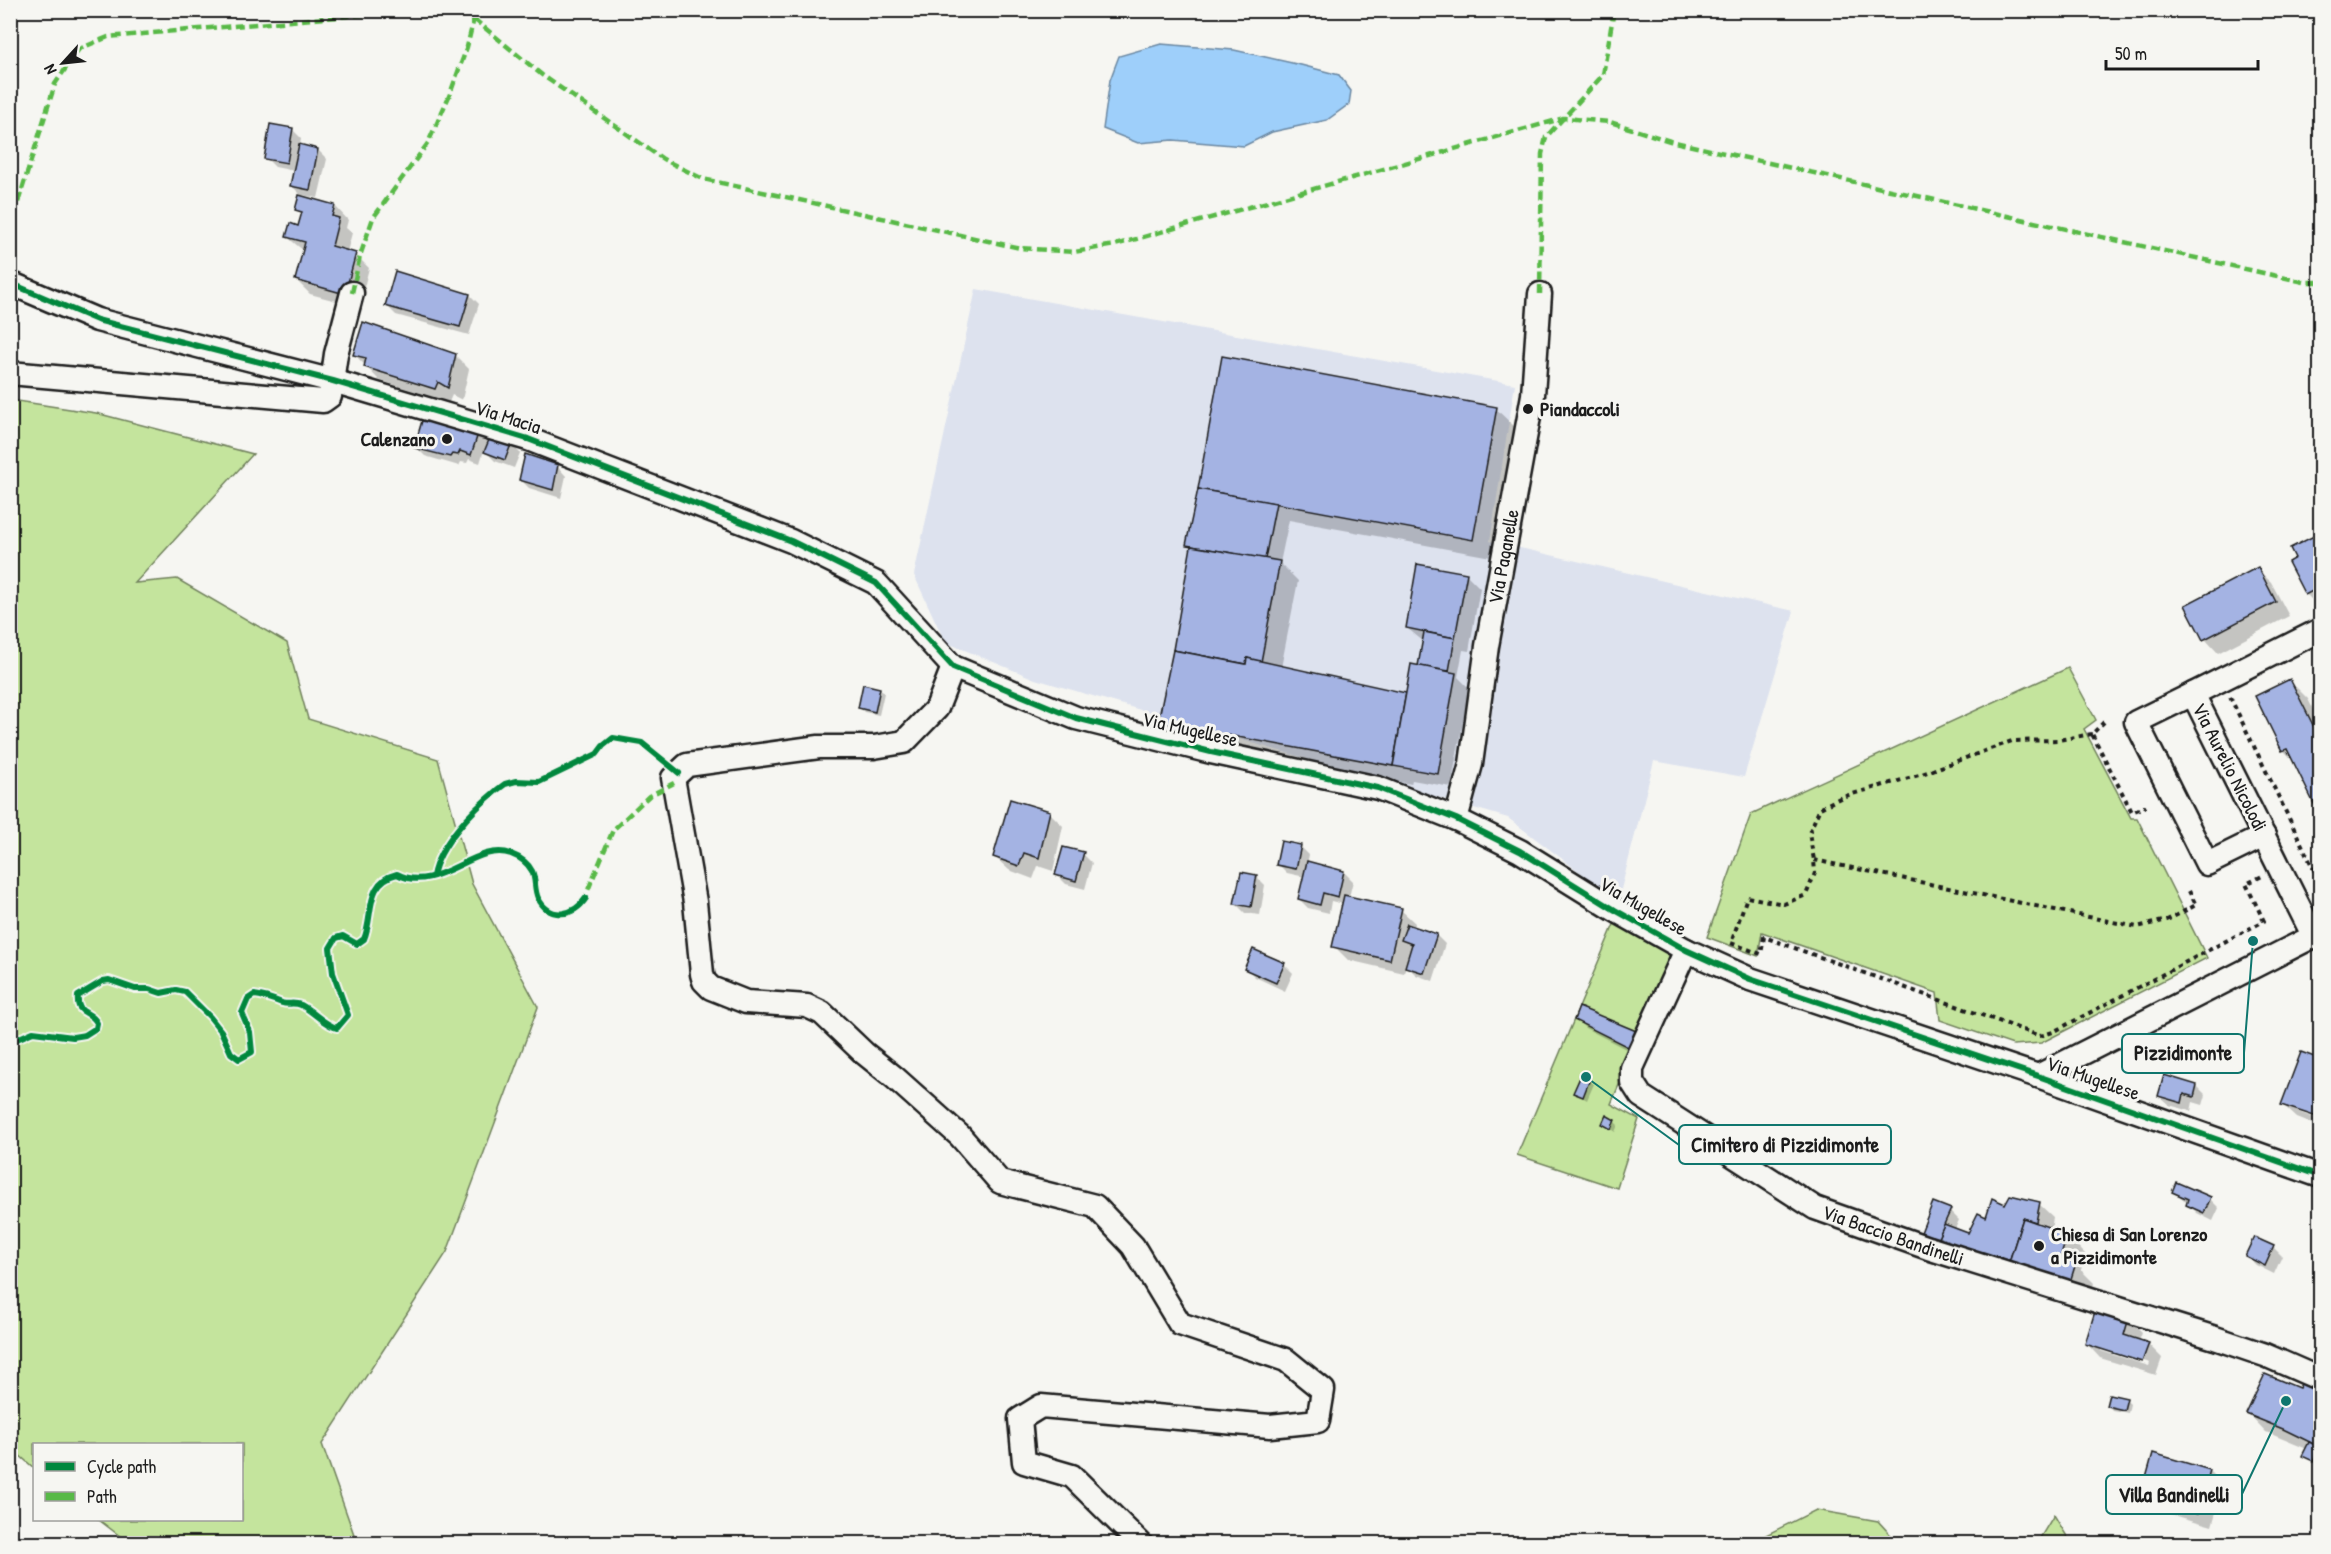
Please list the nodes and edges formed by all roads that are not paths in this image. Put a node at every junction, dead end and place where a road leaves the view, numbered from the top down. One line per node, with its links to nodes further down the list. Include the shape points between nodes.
1 (10, 283): 5 (street, Via Macia, via 97,320)
2 (352, 292): 5 (street)
3 (1540, 294): 9 (street, Via Paganelle, via 1533,395 1487,646 1471,764)
4 (10, 373): 5 (street, via 323,401 330,396)
5 (333, 381): 7 (street, Via Macia, via 528,439 791,541 876,582)
6 (2320, 630): 8 (street, Via Aurelio Nicolodi)
7 (952, 667): 9 (street, Via Mugellese, via 1076,718 1378,788); 16 (street, via 937,708 904,742 874,747 819,747 687,765 673,778 695,902 702,975 711,988 746,1002 807,1006 822,1013 960,1136 1000,1182 1095,1206 1133,1246 1179,1324 1286,1360 1323,1390 1318,1421 1270,1426 1041,1406 1020,1419 1024,1462 1072,1476)
8 (2193, 694): 10 (street, Via Aurelio Nicolodi); 10 (street, via 2136,722 2207,864)
9 (1456, 819): 12 (street, Via Mugellese, via 1520,851)
10 (2264, 836): 11 (street, Via Aurelio Nicolodi)
11 (2317, 935): 13 (street)
12 (1686, 950): 13 (street, Via Mugellese, via 1750,979); 15 (street, Via Baccio Bandinelli, via 1632,1068 1632,1082 1641,1096 1815,1208 2255,1352)
13 (2038, 1076): 14 (street, Via Mugellese)
14 (2320, 1176)
15 (2320, 1379)
16 (1141, 1544)

